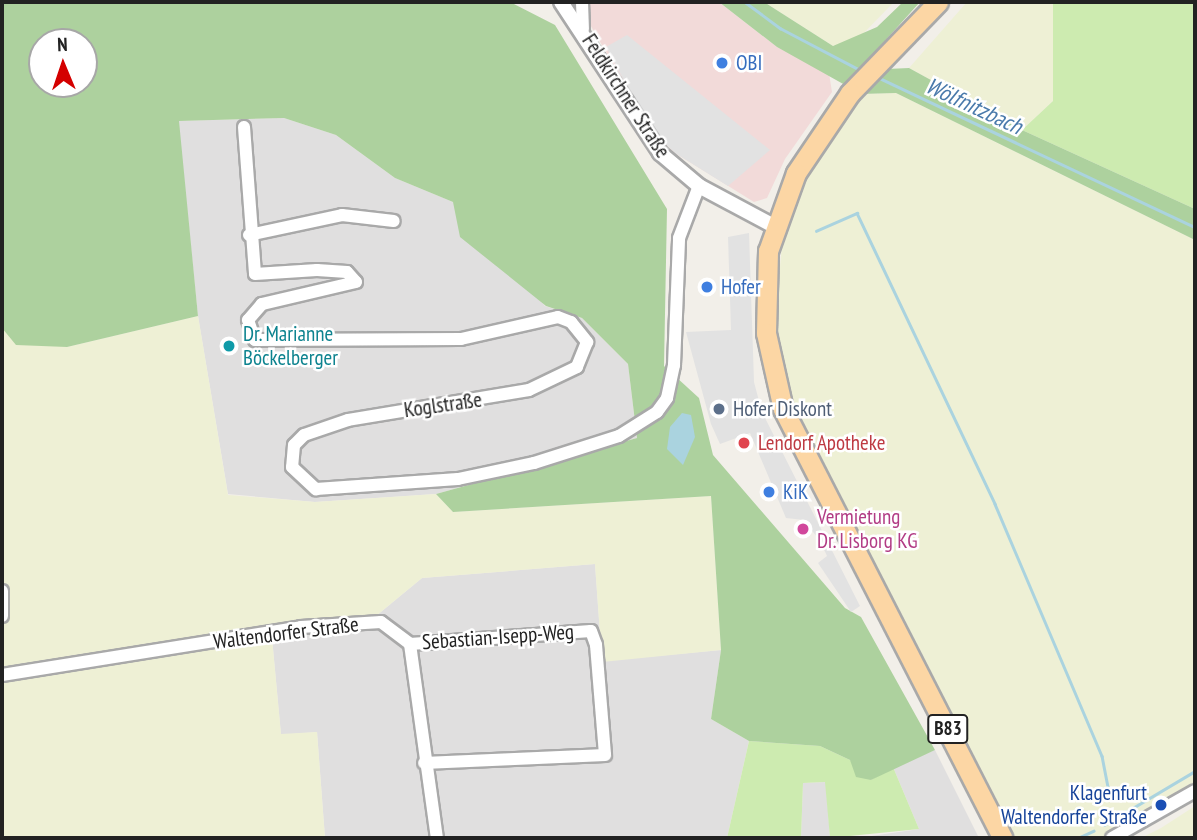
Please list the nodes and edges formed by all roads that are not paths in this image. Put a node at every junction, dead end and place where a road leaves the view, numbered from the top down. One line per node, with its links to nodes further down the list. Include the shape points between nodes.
1 (561, 2): 4 (street, Feldkirchner Straße)
2 (582, 2): 4 (street)
3 (938, 2): 8 (main road, B83, via 850,93 814,141)
4 (583, 29): 6 (street, Feldkirchner Straße, via 660,153)
5 (244, 127): 9 (street, Koglstraße)
6 (699, 186): 8 (street, Feldkirchner Straße); 9 (street, Koglstraße, via 679,238 674,365 667,398 657,412 607,440 457,479 316,489 296,476 291,456 304,435 325,426 499,397 563,376 587,354 580,332 558,317 461,339 255,340 248,320 261,304 356,282 347,272 255,274)
7 (394, 221): 9 (street, via 342,215)
8 (774, 226): 17 (main road, B83, via 765,281 766,333 783,410)
9 (249, 235)
10 (2, 591): 11 (street)
11 (2, 616)
12 (410, 643): 13 (street, Waltendorfer Straße, via 381,622 300,627); 14 (street); 14 (street, Sebastian-Isepp-Weg, via 585,631 596,645 605,755)
13 (2, 676)
14 (424, 762): 16 (street)
15 (1195, 791): 18 (street)
16 (437, 838)
17 (1003, 838)
18 (1112, 838)

